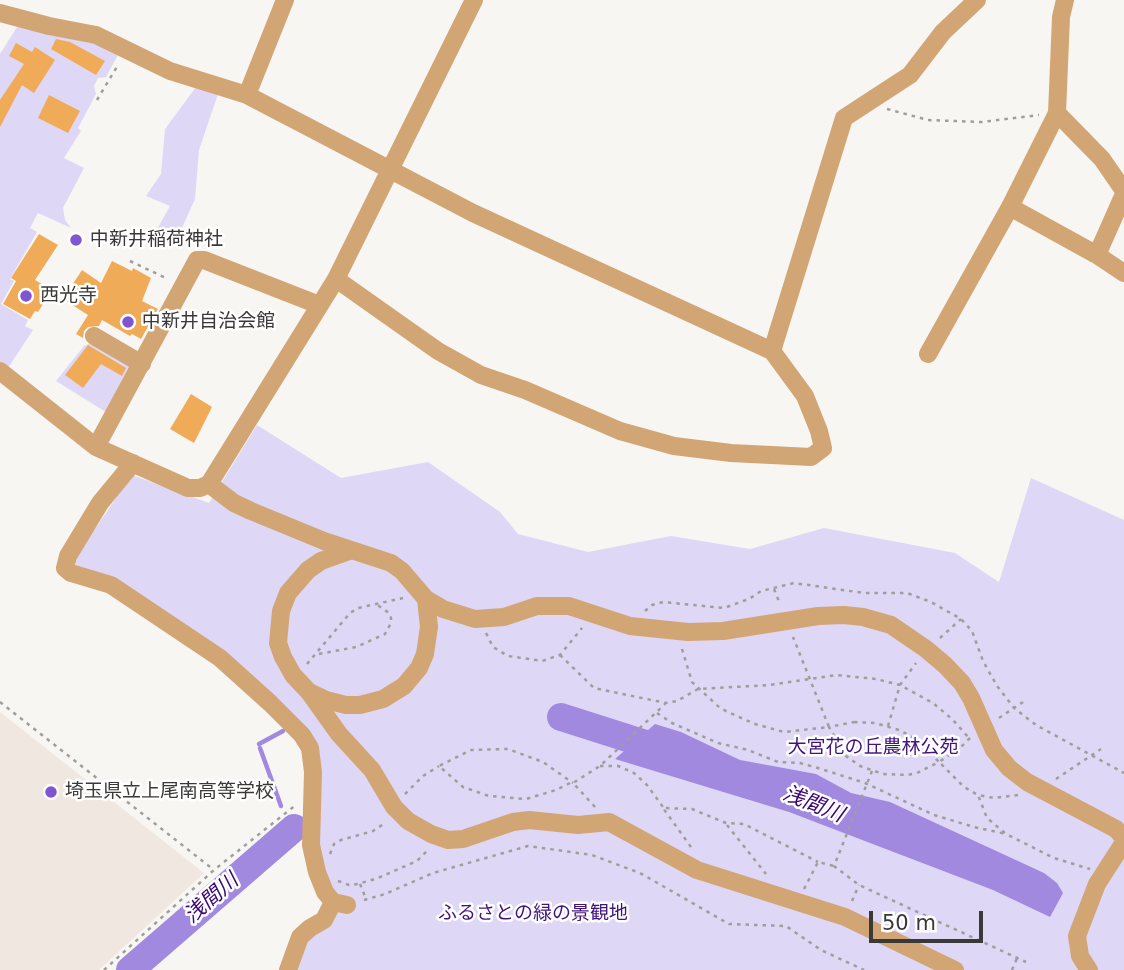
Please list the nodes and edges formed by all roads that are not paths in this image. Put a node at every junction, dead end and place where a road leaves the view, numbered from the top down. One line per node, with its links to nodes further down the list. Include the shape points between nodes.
1 (285, 0): 6 (street)
2 (474, 0): 8 (street)
3 (977, 0): 16 (street, via 943,32 910,75 844,118)
4 (1065, 0): 7 (street)
5 (0, 13): 6 (street, via 96,35 170,71)
6 (247, 95): 8 (street)
7 (1057, 113): 9 (street, via 1102,159); 10 (street)
8 (390, 170): 13 (street); 16 (street)
9 (1124, 193): 11 (street)
10 (1010, 208): 11 (street); 17 (street)
11 (1097, 256): 12 (street)
12 (1124, 273)
13 (336, 279): 14 (street); 16 (street, via 438,351 481,375 620,430 674,446 811,457 823,448 819,431 805,396)
14 (319, 305): 18 (street, via 197,260); 22 (street)
15 (94, 337): 18 (street)
16 (772, 351)
17 (928, 354)
18 (142, 364): 20 (street)
19 (1, 373): 20 (street)
20 (96, 447): 21 (street)
21 (133, 463): 22 (street, via 188,488); 27 (street, via 100,503 65,568 111,585 220,658 302,735 310,748 311,845 326,892 340,904 300,937)
22 (209, 485): 23 (street, via 234,503)
23 (349, 551): 24 (street, via 391,563); 25 (street, via 308,570 288,593 281,611 278,643 293,675)
24 (422, 596): 25 (street, via 429,627 425,654 404,686 383,699 360,705 345,705); 26 (street, via 443,609 475,619 504,617 546,605 569,606 631,626 681,632 723,631 818,616 863,617 891,625 926,649 962,683 971,698 976,733 1027,782 1106,823)
25 (309, 692): 28 (street, via 372,770 396,809 416,827 448,840 529,820 578,825 609,822 697,870 845,917)
26 (1124, 840): 29 (street, via 1102,875 1077,936 1080,957)
27 (288, 970)
28 (955, 970)
29 (1089, 970)

